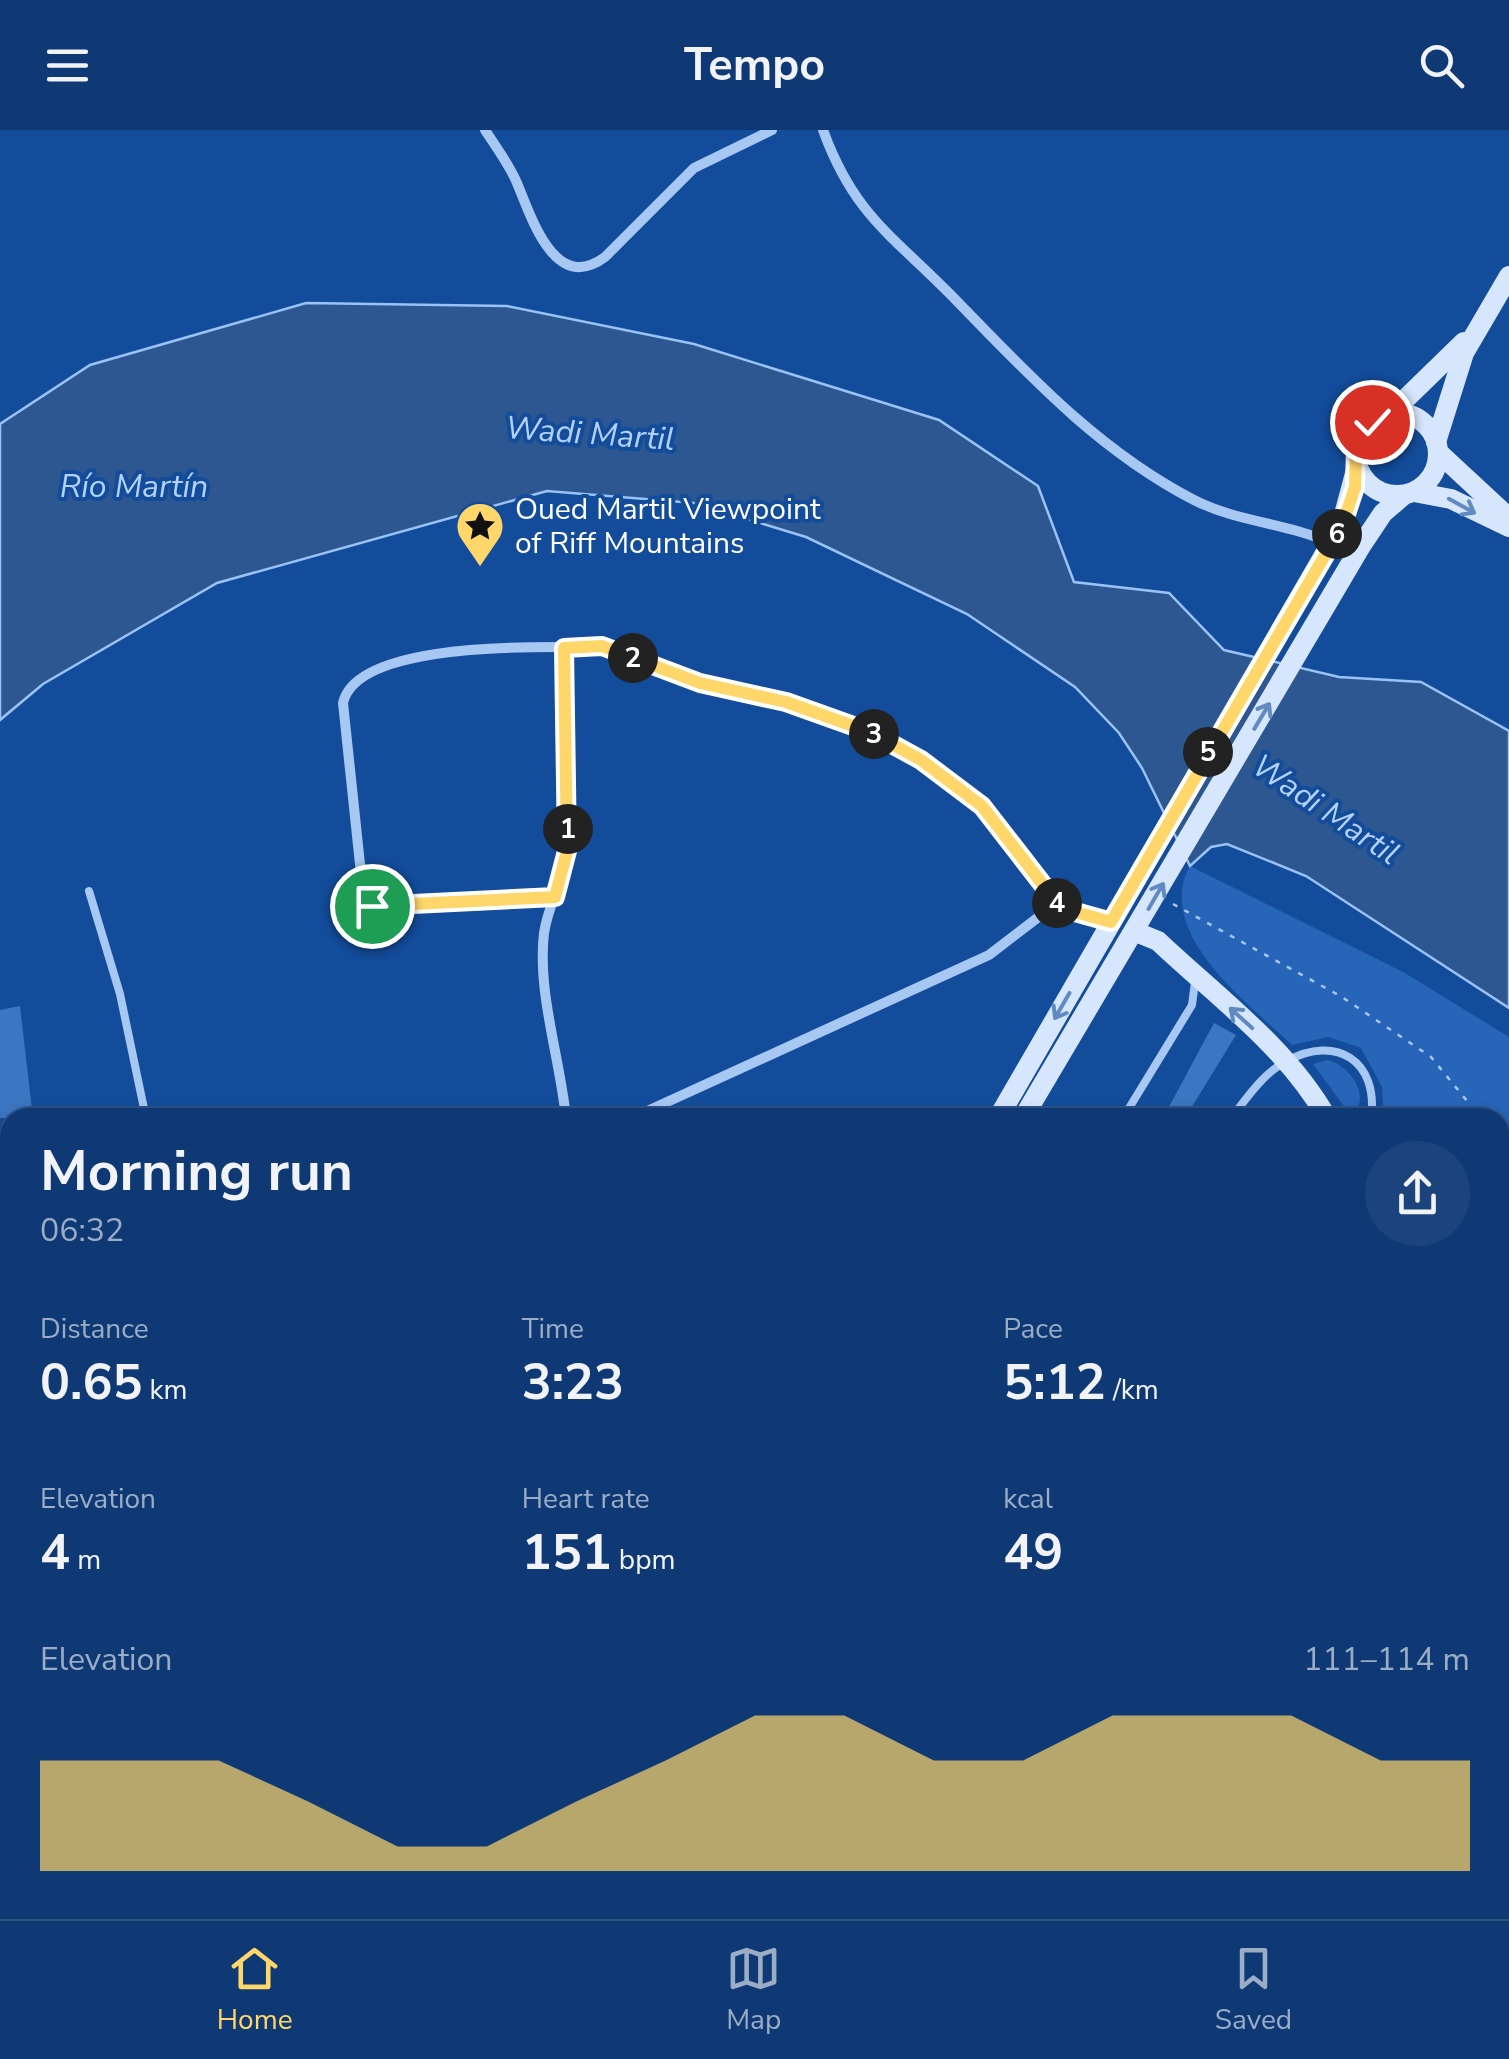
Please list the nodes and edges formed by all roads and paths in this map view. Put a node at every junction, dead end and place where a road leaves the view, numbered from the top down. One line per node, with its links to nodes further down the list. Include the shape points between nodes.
1 (485, 130): 2 (street, via 512,172 534,230 574,269 605,257 694,168)
2 (772, 130)
3 (823, 130): 12 (street, via 844,182 870,219 1084,426 1197,502)
4 (1509, 276): 5 (street)
5 (1478, 325): 6 (street); 7 (street, via 1452,382)
6 (1390, 414): 7 (street, via 1418,419); 8 (street, via 1364,429 1356,447)
7 (1437, 447): 9 (street, via 1434,471); 10 (street)
8 (1358, 466): 9 (street, via 1376,490); 12 (street, via 1350,506)
9 (1409, 493): 11 (street, one-way to 11, via 1451,499); 15 (street, one-way to 9, via 1374,524)
10 (1509, 518)
11 (1509, 527)
12 (1331, 543): 18 (street)
13 (564, 648): 16 (street, via 567,851); 16 (street, via 428,656 360,679 343,703 364,902); 17 (street, via 602,646 700,683 814,710 896,746 994,818)
14 (89, 891): 22 (lane)
15 (1158, 894): 19 (street, one-way to 15); 31 (path, via 1342,997 1431,1057)
16 (555, 897): 23 (street, via 544,950)
17 (1061, 908): 18 (street); 24 (street, via 1049,909 988,955)
18 (1111, 922): 25 (street, one-way to 25)
19 (1136, 932): 20 (street, via 1158,941); 26 (street)
20 (1190, 972): 21 (street, one-way to 20); 27 (lane, via 1196,984 1192,1004)
21 (1286, 1061): 28 (lane); 29 (street); 30 (lane, via 1320,1048 1348,1053 1366,1073)
22 (144, 1108)
23 (565, 1108)
24 (654, 1108)
25 (1004, 1108)
26 (1029, 1108)
27 (1129, 1108)
28 (1238, 1108)
29 (1322, 1108)
30 (1370, 1108)
31 (1472, 1108)

